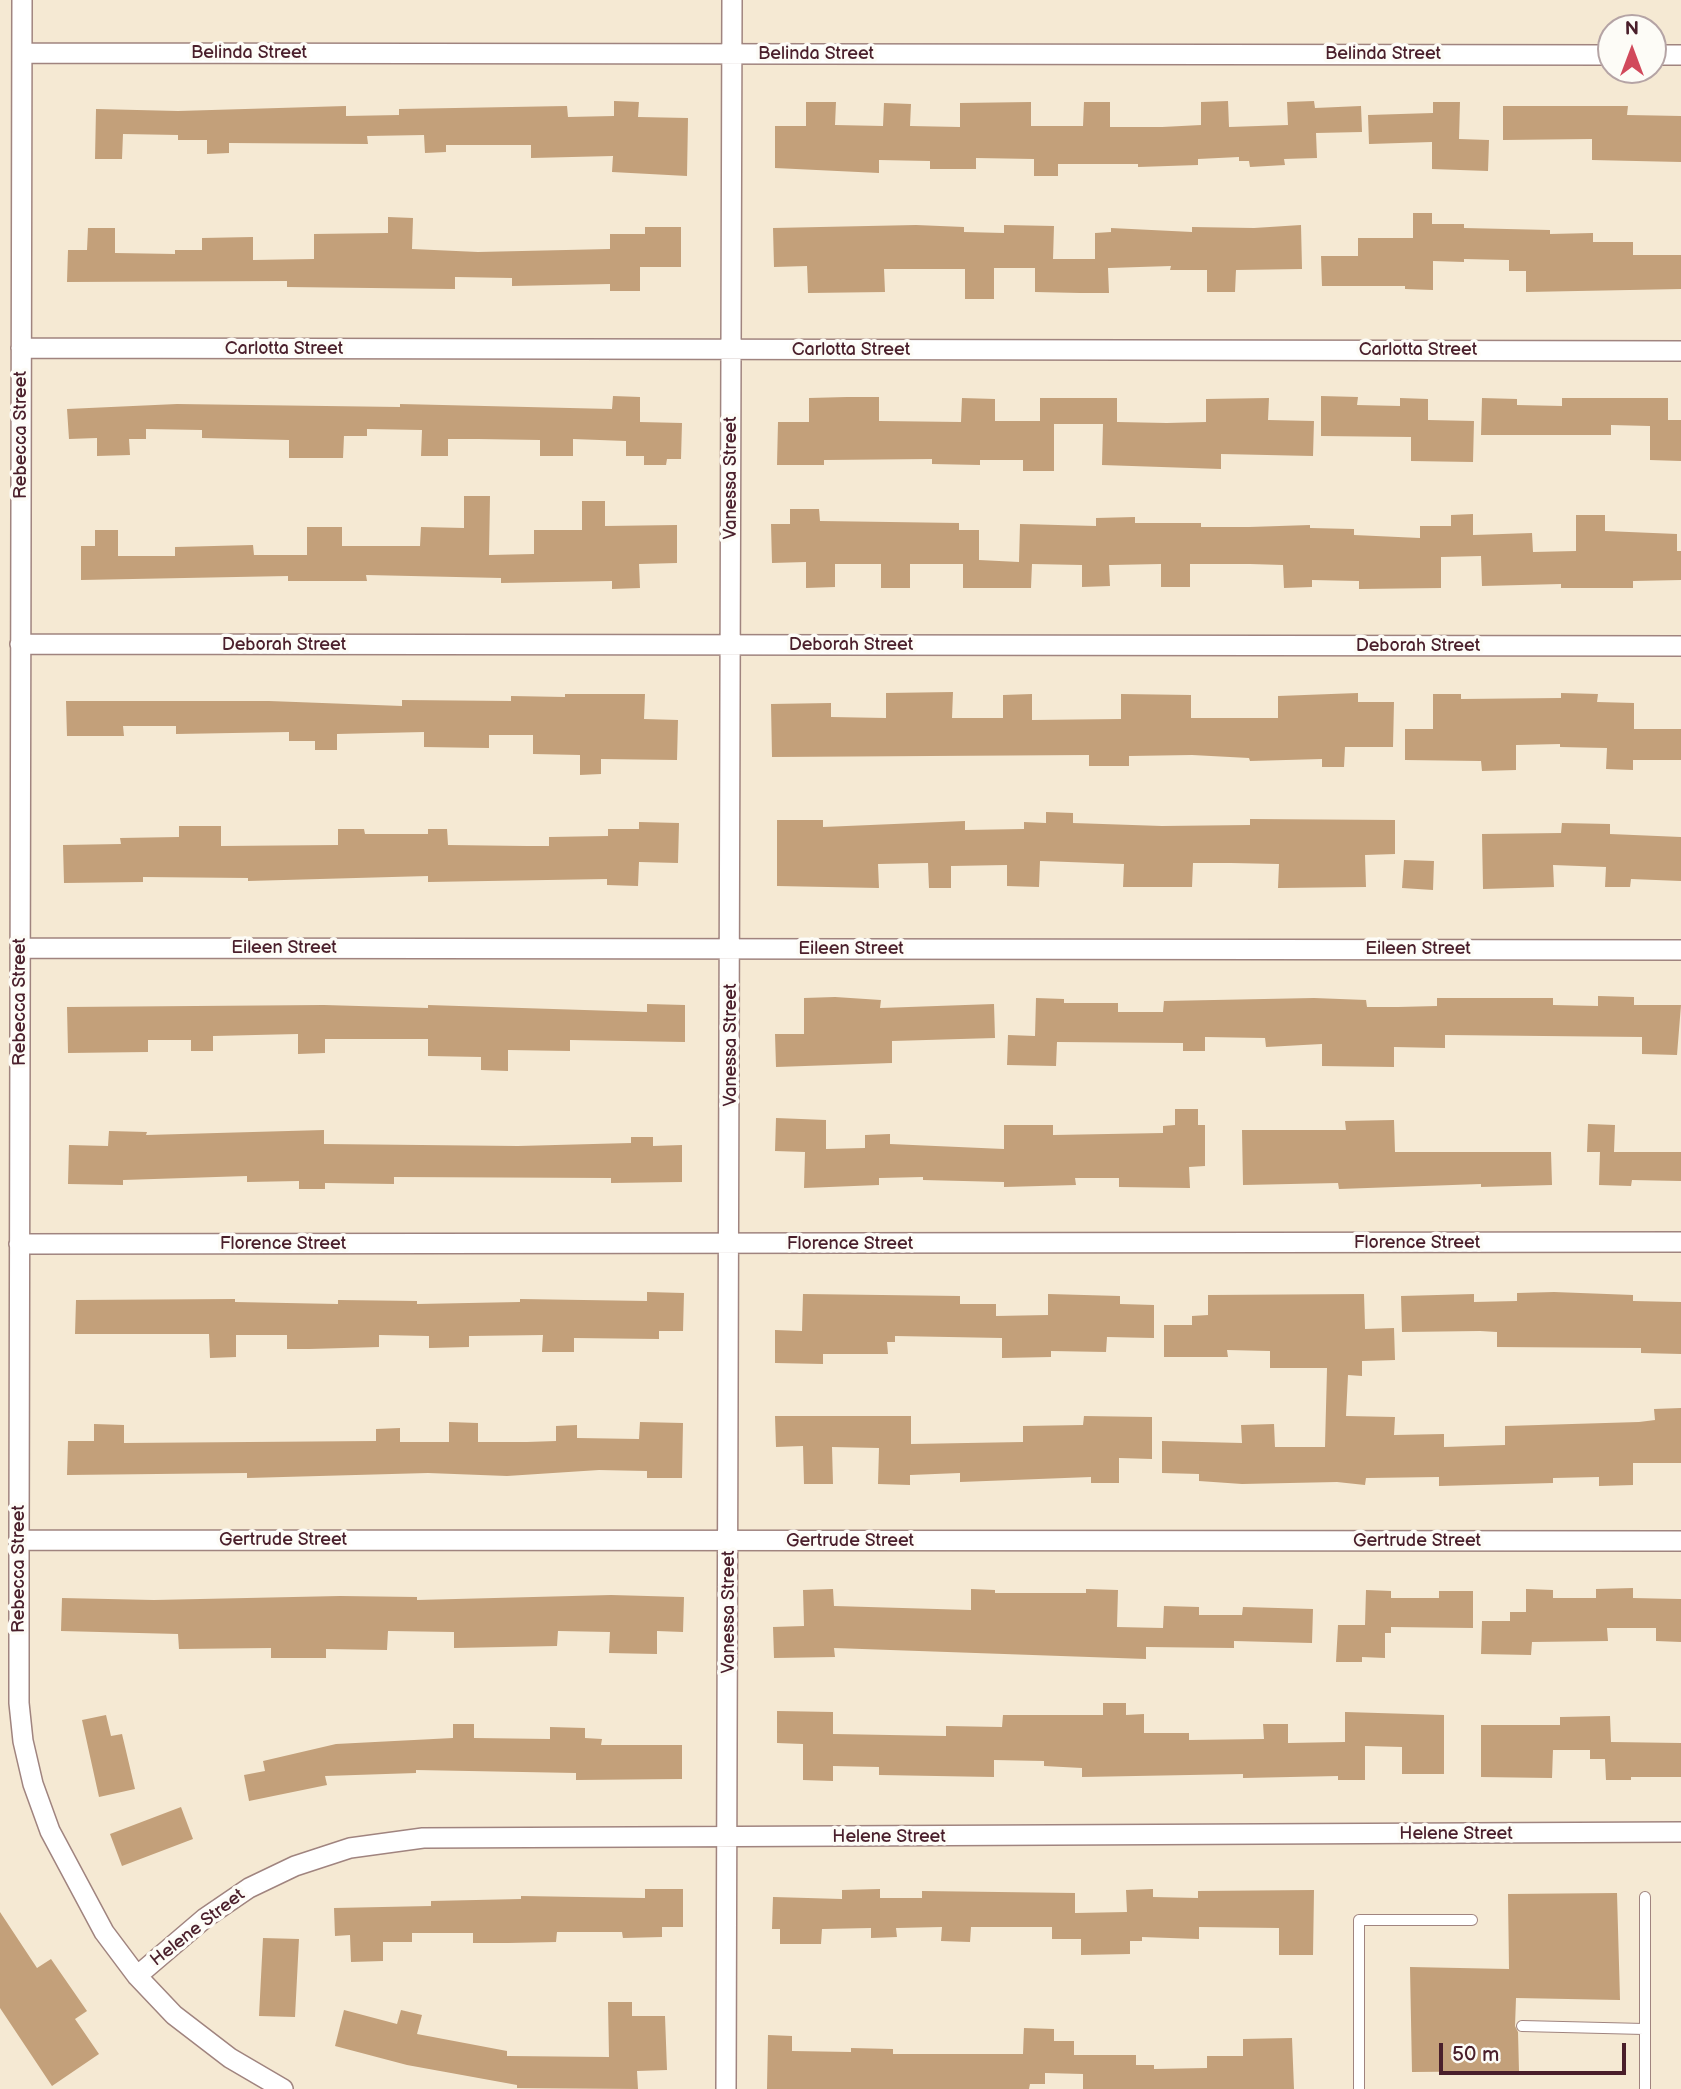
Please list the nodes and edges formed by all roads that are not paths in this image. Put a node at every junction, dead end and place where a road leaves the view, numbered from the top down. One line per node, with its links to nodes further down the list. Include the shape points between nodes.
1 (22, 0): 3 (street, Rebecca Street)
2 (732, 0): 4 (street, Vanessa Street)
3 (22, 53): 4 (street, Belinda Street); 6 (street, Rebecca Street)
4 (732, 54): 5 (street, Belinda Street); 7 (street, Vanessa Street)
5 (1597, 55)
6 (21, 348): 7 (street, Carlotta Street); 9 (street, Rebecca Street)
7 (732, 349): 8 (street, Carlotta Street); 10 (street, Vanessa Street)
8 (1681, 351)
9 (20, 644): 10 (street, Deborah Street); 12 (street, Rebecca Street)
10 (731, 645): 11 (street, Deborah Street); 13 (street, Vanessa Street)
11 (1681, 646)
12 (20, 948): 13 (street, Eileen Street); 16 (street, Rebecca Street)
13 (731, 949): 14 (street, Eileen Street); 17 (street, Vanessa Street)
14 (1681, 950)
15 (1681, 1242): 17 (street, Florence Street)
16 (19, 1244): 17 (street, Florence Street); 18 (street, Rebecca Street)
17 (730, 1245): 19 (street, Vanessa Street)
18 (19, 1540): 19 (street, Gertrude Street); 25 (street, Rebecca Street, via 19,1703 33,1784 81,1893)
19 (729, 1541): 20 (street, Gertrude Street); 22 (street, Vanessa Street)
20 (1681, 1541)
21 (1681, 1832): 22 (street, Helene Street)
22 (729, 1838): 25 (street, Helene Street, via 423,1838 350,1848 295,1866 249,1888); 29 (street, Vanessa Street)
23 (1646, 1897): 27 (lane)
24 (1472, 1920): 30 (lane, via 1359,1920)
25 (136, 1976): 28 (street, Rebecca Street, via 174,2015 230,2058)
26 (1522, 2026): 27 (lane)
27 (1644, 2029): 31 (lane)
28 (283, 2089)
29 (726, 2089)
30 (1359, 2089)
31 (1645, 2089)

